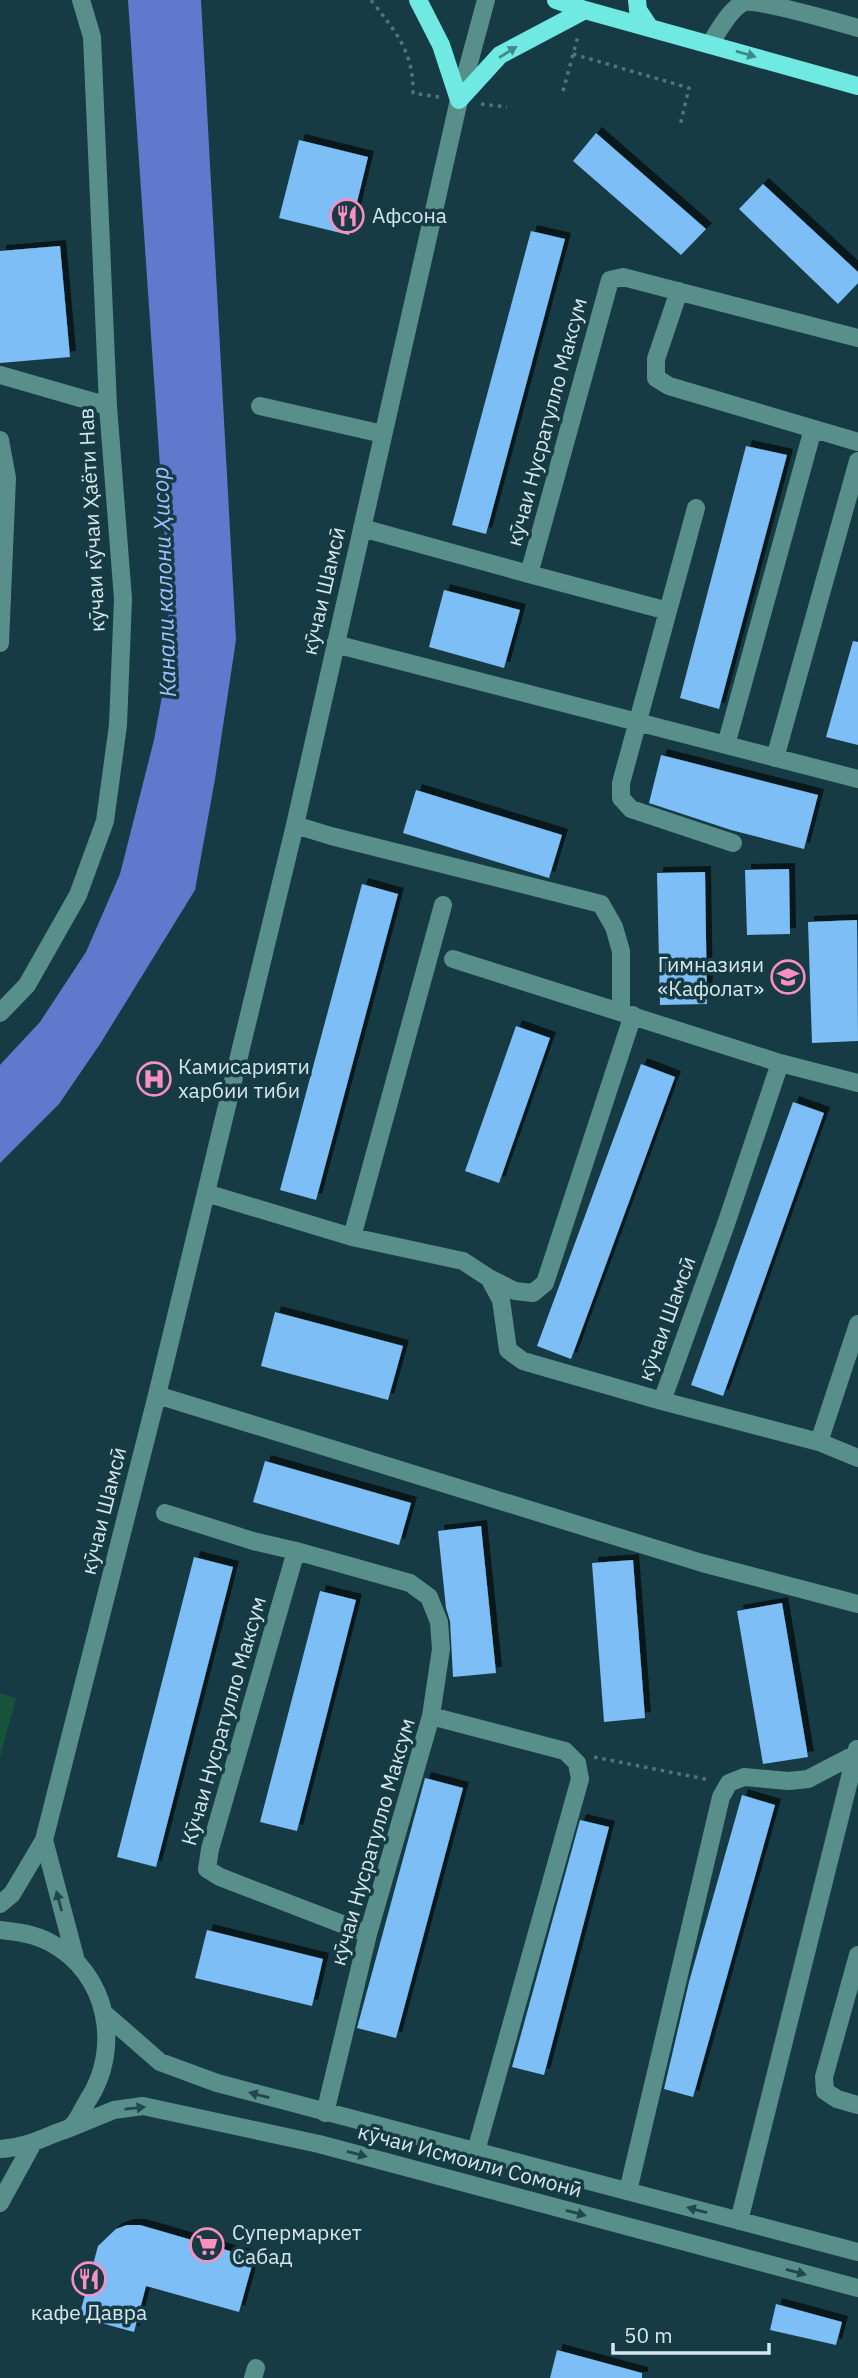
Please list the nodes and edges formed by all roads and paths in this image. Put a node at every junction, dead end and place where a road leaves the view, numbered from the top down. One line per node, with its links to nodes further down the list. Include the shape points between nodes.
1 (81, 0): 18 (street, кӯчаи кӯчаи Ҳаёти Нав, via 92,37)
2 (418, 0): 13 (main road)
3 (486, 0): 13 (street, кӯчаи Шамсӣ)
4 (556, 0): 6 (main road)
5 (637, 0): 7 (main road)
6 (585, 10): 7 (main road); 10 (path); 13 (main road, one-way to 6, via 500,55)
7 (650, 28): 9 (main road)
8 (858, 28): 9 (street, via 765,2 745,2 726,18)
9 (710, 44): 11 (main road, one-way to 11)
10 (573, 54): 12 (path); 14 (path, via 689,88)
11 (857, 86)
12 (563, 91)
13 (460, 100): 21 (street, кӯчаи Шамсӣ)
14 (680, 126)
15 (679, 291): 16 (street, кӯчаи Нусратулло Максум); 20 (street, via 656,359 656,378 669,386); 27 (street, кӯчаи Нусратулло Максум, via 623,277 610,280)
16 (858, 338)
17 (0, 375): 18 (street)
18 (108, 406): 39 (street, кӯчаи кӯчаи Ҳаёти Нав, via 123,599 118,725 105,821 78,895 27,985)
19 (260, 406): 21 (street)
20 (813, 429): 23 (street); 32 (street)
21 (383, 435): 26 (street, кӯчаи Шамсӣ)
22 (0, 440): 29 (street, via 7,478)
23 (858, 442)
24 (858, 461): 33 (street)
25 (696, 508): 28 (street)
26 (362, 527): 27 (street, кӯчаи Нусратулло Максум); 30 (street, кӯчаи Шамсӣ)
27 (529, 575): 28 (street)
28 (668, 611): 31 (street)
29 (0, 643)
30 (335, 645): 31 (street); 35 (street, кӯчаи Шамсӣ)
31 (637, 722): 32 (street); 36 (street, via 621,798 631,809)
32 (726, 745): 33 (street)
33 (775, 758): 34 (street)
34 (858, 779)
35 (295, 825): 40 (street, via 601,904 621,950); 43 (street, кӯчаи Шамсӣ)
36 (733, 842)
37 (443, 905): 44 (street)
38 (453, 959): 40 (street)
39 (0, 1013)
40 (627, 1013): 41 (street); 45 (street, via 545,1283 533,1293 515,1291)
41 (780, 1063): 42 (street); 48 (street, кӯчаи Шамсӣ)
42 (858, 1083)
43 (206, 1193): 44 (street); 47 (street, кӯчаи Шамсӣ)
44 (352, 1237): 45 (street, via 463,1261)
45 (489, 1278): 48 (street, кӯчаи Шамсӣ, via 501,1300 508,1350 523,1361)
46 (858, 1324): 49 (street)
47 (157, 1395): 53 (street, via 702,1563); 58 (street, кӯчаи Шамсӣ)
48 (662, 1401): 49 (street)
49 (819, 1442): 50 (street)
50 (858, 1458)
51 (164, 1513): 52 (street)
52 (296, 1551): 54 (street, via 410,1583 429,1597 439,1622 441,1648); 61 (street, Кӯчаи Нусратулло Максум, via 207,1869)
53 (858, 1604)
54 (431, 1716): 56 (street, кӯчаи Нусратулло Максум); 61 (street, кӯчаи Нусратулло Максум)
55 (857, 1749): 57 (street, via 808,1779 789,1782 744,1777); 73 (street)
56 (565, 1751): 57 (path); 70 (street, via 577,1763 580,1779)
57 (729, 1783): 71 (street, via 721,1797)
58 (44, 1840): 59 (street, кӯчаи Шамсӣ, via 12,1894); 63 (street, кӯчаи Шамсӣ, one-way to 58)
59 (0, 1904)
60 (0, 1930): 63 (street, кӯчаи Шамсӣ, via 25,1933 52,1944)
61 (368, 1934): 66 (street, кӯчаи Нусратулло Максум)
62 (858, 1955): 65 (street, via 824,2077 825,2091)
63 (76, 1961): 64 (street, кӯчаи Шамсӣ, via 94,1986)
64 (105, 2014): 66 (street, кӯчаи Исмоили Сомонӣ, one-way to 64, via 160,2062); 67 (street, кӯчаи Шамсӣ, via 107,2052 97,2088)
65 (858, 2105)
66 (325, 2113): 70 (street, кӯчаи Исмоили Сомонӣ)
67 (70, 2128): 68 (street); 75 (street, кӯчаи Исмоили Сомонӣ, one-way to 75, via 114,2110 143,2106 318,2144)
68 (33, 2143): 69 (street); 72 (street)
69 (0, 2149)
70 (476, 2151): 71 (street, кӯчаи Исмоили Сомонӣ)
71 (628, 2191): 73 (street, кӯчаи Исмоили Сомонӣ, one-way to 71)
72 (0, 2203)
73 (739, 2221): 74 (street, кӯчаи Исмоили Сомонӣ)
74 (858, 2252)
75 (858, 2288)

